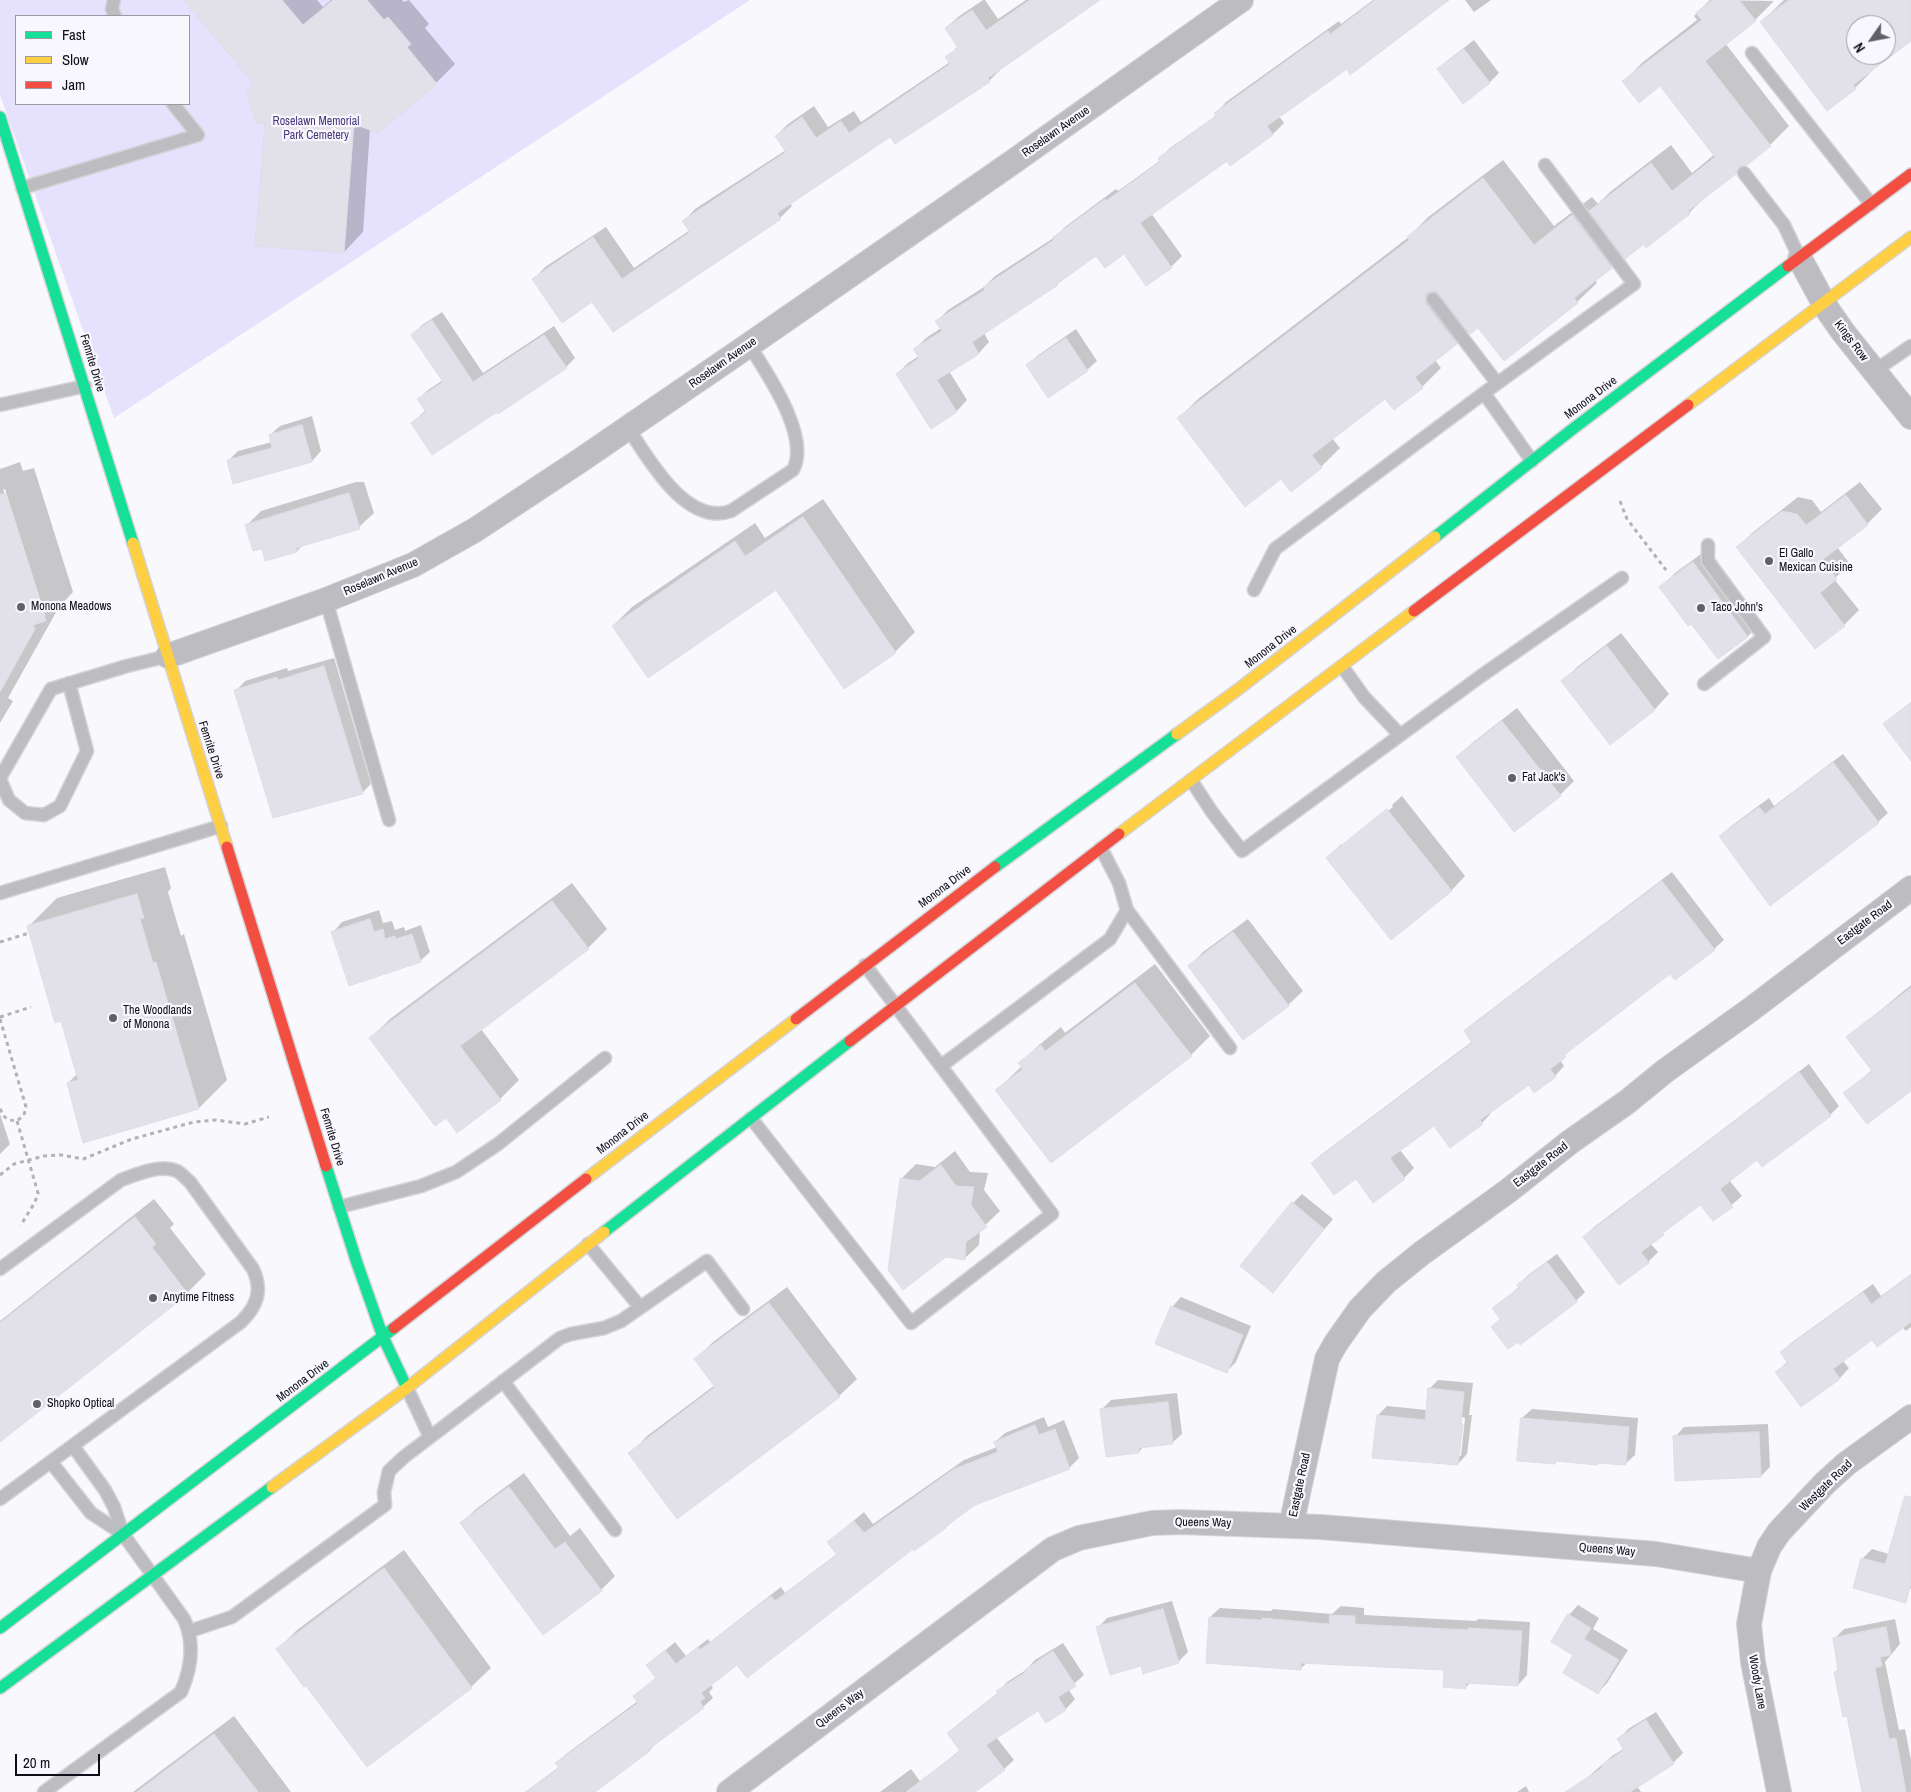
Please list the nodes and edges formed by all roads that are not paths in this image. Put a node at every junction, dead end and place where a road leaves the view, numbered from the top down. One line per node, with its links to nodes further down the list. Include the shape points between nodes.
1 (114, 0): 3 (lane)
2 (1241, 0): 16 (street, Roselawn Avenue)
3 (115, 15)
4 (1752, 53): 11 (lane)
5 (174, 105): 10 (lane, via 198,135)
6 (0, 117): 10 (street, Femrite Drive)
7 (1545, 165): 19 (lane, via 1634,284)
8 (1744, 173): 13 (lane, via 1784,225)
9 (1911, 174): 11 (street, Monona Drive)
10 (22, 188): 20 (street, Femrite Drive)
11 (1871, 204): 13 (street, Monona Drive)
12 (1911, 237): 15 (street)
13 (1800, 259): 15 (street, Kings Row); 25 (street, Monona Drive)
14 (1433, 299): 19 (lane)
15 (1824, 302): 18 (street, Kings Row, via 1842,332); 31 (street)
16 (749, 344): 24 (street, Roselawn Avenue); 24 (lane, via 781,396 791,424 798,453 793,470 731,511 721,514 706,511 677,494 661,478)
17 (1911, 346): 18 (lane)
18 (1874, 372): 23 (street, Kings Row)
19 (1497, 383): 21 (lane)
20 (85, 386): 22 (lane); 30 (street, Femrite Drive)
21 (1484, 393): 25 (lane); 28 (lane, via 1274,549)
22 (0, 405)
23 (1911, 417)
24 (628, 428): 29 (street, Roselawn Avenue, via 475,530 413,565)
25 (1532, 461): 43 (street, Monona Drive, via 1236,692 978,879)
26 (1708, 545): 33 (lane, via 1708,561 1764,637)
27 (1622, 578): 34 (lane)
28 (1254, 590)
29 (326, 600): 30 (street, Roselawn Avenue); 37 (lane)
30 (168, 656): 32 (lane); 38 (street, Femrite Drive)
31 (1342, 666): 34 (lane, via 1364,697); 36 (street)
32 (69, 683): 35 (lane, via 51,689); 35 (lane, via 87,752 60,806 44,815 25,813 9,800)
33 (1704, 684)
34 (1400, 736): 36 (lane, via 1242,851)
35 (0, 778)
36 (1191, 780): 39 (street)
37 (389, 820)
38 (221, 826): 41 (lane); 49 (street, Femrite Drive)
39 (1101, 848): 42 (lane, via 1119,884); 44 (street)
40 (1911, 888): 62 (street, Eastgate Road, via 1386,1282 1360,1309 1327,1360)
41 (0, 893)
42 (1127, 910): 45 (lane); 47 (lane, via 1110,940)
43 (866, 965): 44 (lane); 54 (street, Monona Drive)
44 (896, 1007): 47 (lane); 48 (street)
45 (1230, 1048)
46 (605, 1058): 49 (lane, via 498,1144 456,1172 421,1186)
47 (941, 1066): 48 (lane, via 1052,1214 911,1324)
48 (751, 1118): 50 (street)
49 (340, 1207): 54 (street, Femrite Drive)
50 (588, 1244): 52 (lane); 56 (street)
51 (0, 1269): 59 (lane, via 122,1180 143,1171 164,1169 177,1172 190,1182 258,1280 258,1294 252,1311 241,1322)
52 (640, 1307): 53 (lane, via 707,1261); 55 (lane, via 604,1328 560,1338)
53 (743, 1310)
54 (383, 1337): 56 (street, Femrite Drive); 64 (street, Monona Drive)
55 (503, 1382): 58 (lane); 63 (lane)
56 (407, 1388): 58 (lane); 66 (street)
57 (1911, 1417): 65 (street, Westgate Road, via 1825,1483 1780,1532)
58 (430, 1437): 68 (lane, via 389,1471 385,1504 232,1617)
59 (72, 1446): 60 (lane); 64 (lane, via 105,1490)
60 (50, 1462): 61 (lane); 64 (lane, via 84,1507)
61 (0, 1499)
62 (1291, 1526): 65 (street, Queens Way, via 1656,1554); 71 (street, Queens Way, via 1152,1523 1079,1538 1053,1549)
63 (615, 1530)
64 (123, 1534): 66 (lane); 67 (street, Monona Drive)
65 (1759, 1571): 72 (street, Woody Lane, via 1749,1624 1752,1662)
66 (152, 1576): 68 (lane); 69 (street)
67 (0, 1628)
68 (190, 1631): 70 (lane, via 187,1677 181,1692)
69 (0, 1688)
70 (44, 1792)
71 (729, 1792)
72 (1779, 1792)

